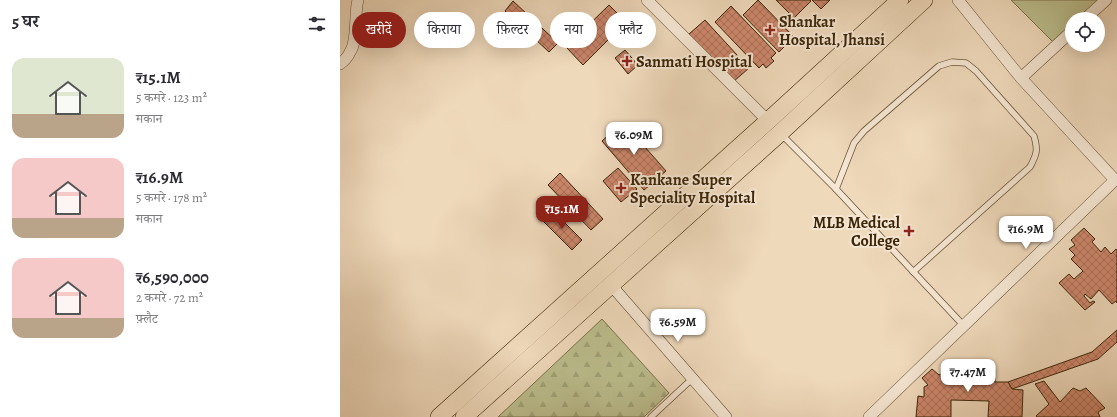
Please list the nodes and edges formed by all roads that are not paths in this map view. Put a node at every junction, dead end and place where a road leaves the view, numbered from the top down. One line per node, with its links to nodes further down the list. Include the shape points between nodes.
1 (358, 0): 9 (street, via 354,41 351,51)
2 (647, 0): 11 (street)
3 (900, 0): 11 (main road)
4 (924, 0): 12 (main road)
5 (958, 0): 10 (street)
6 (1106, 0): 7 (street)
7 (1093, 12)
8 (1065, 37): 10 (street)
9 (340, 64)
10 (1021, 78): 13 (street)
11 (768, 121): 19 (main road)
12 (780, 133): 14 (lane); 16 (main road)
13 (1116, 180): 17 (street)
14 (836, 189): 15 (lane); 15 (lane, via 854,143 864,131 939,66 952,62 966,63 976,71 1034,136 1036,157 1030,167)
15 (914, 272): 17 (lane)
16 (611, 285): 18 (street); 20 (main road)
17 (964, 326): 23 (street)
18 (693, 378): 21 (lane); 22 (street)
19 (439, 417)
20 (464, 417)
21 (651, 417)
22 (726, 417)
23 (869, 417)

